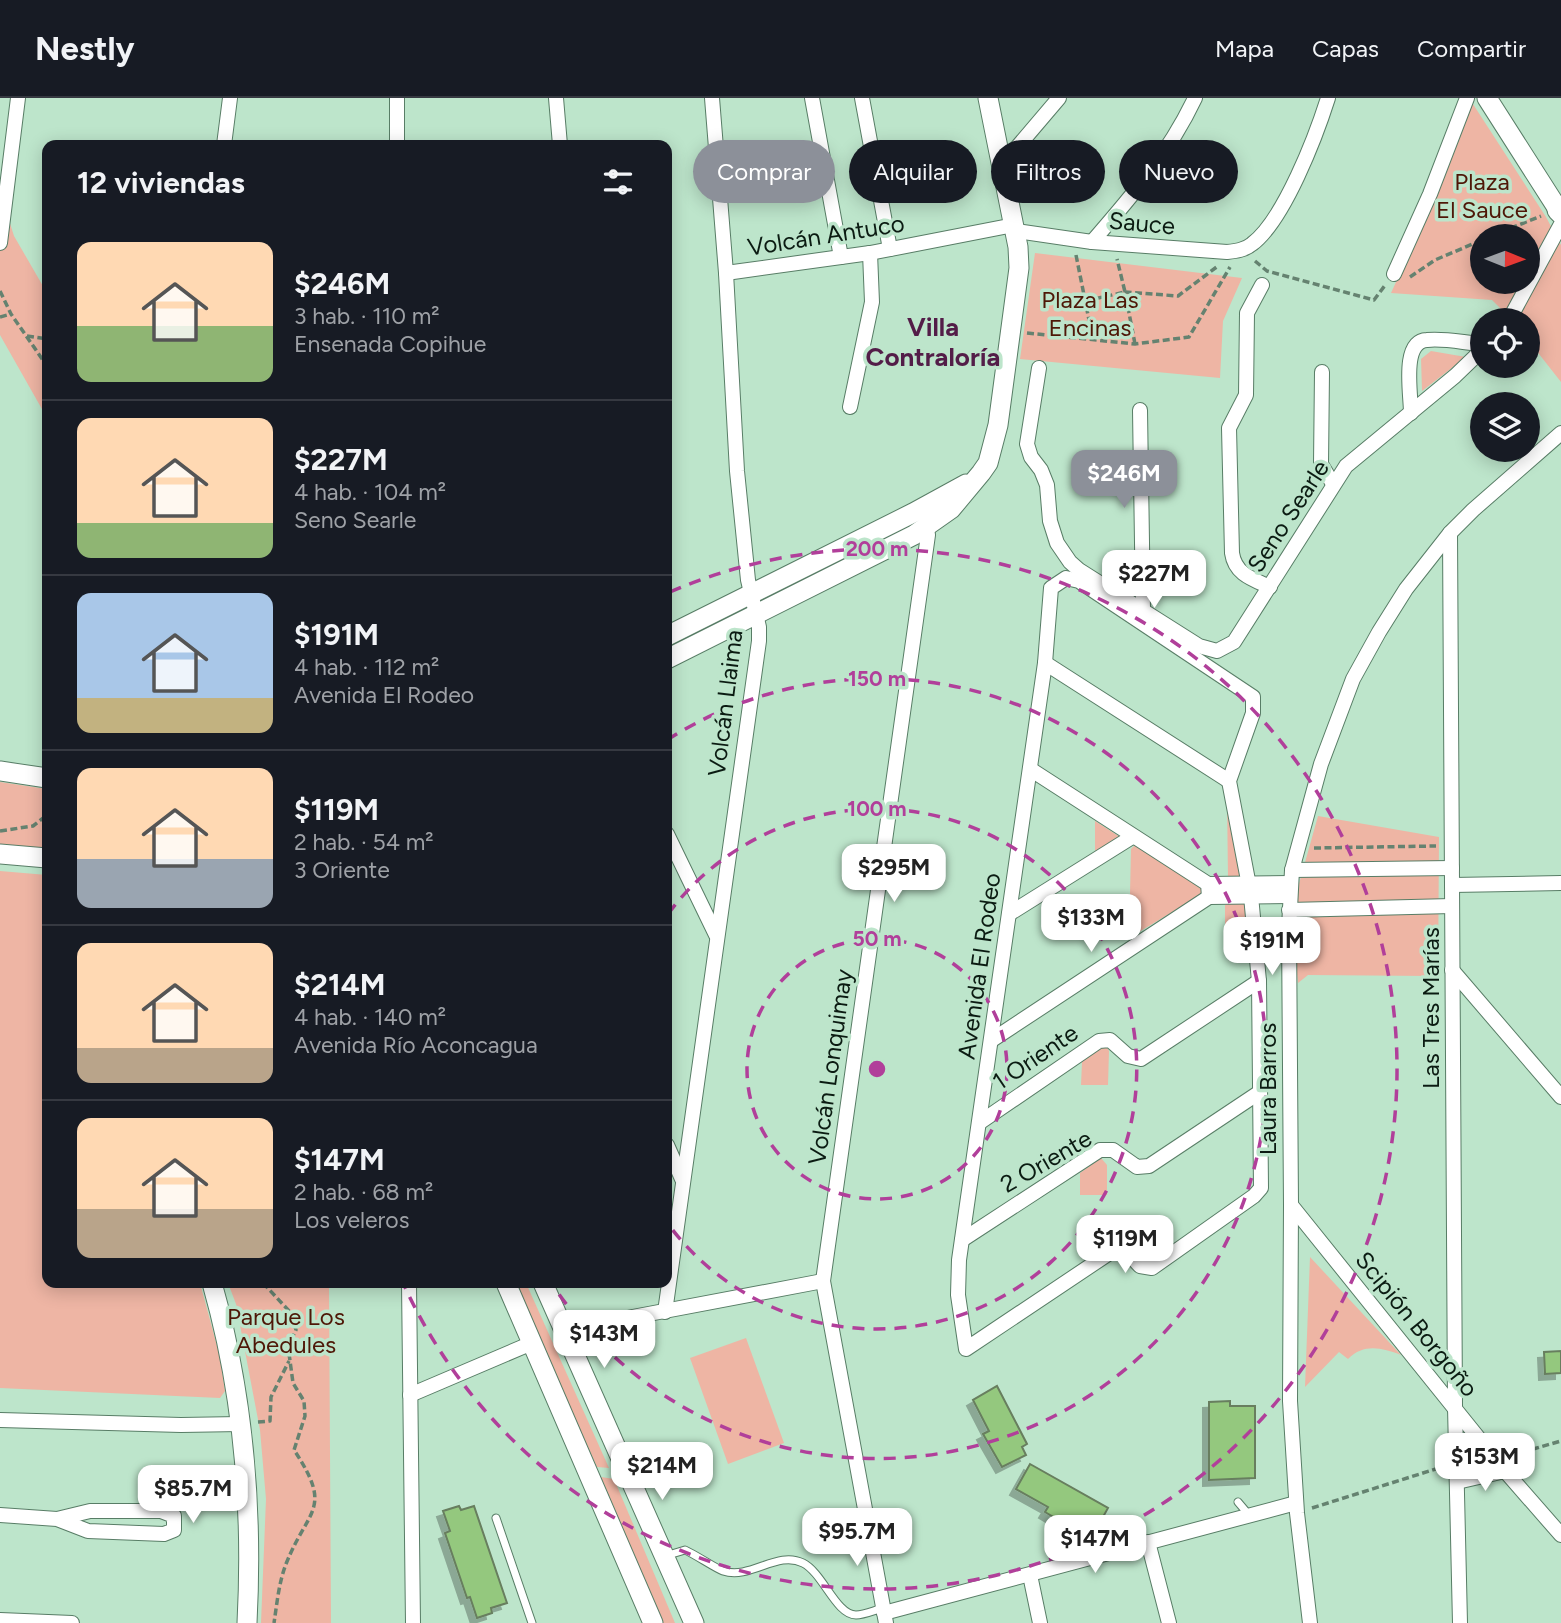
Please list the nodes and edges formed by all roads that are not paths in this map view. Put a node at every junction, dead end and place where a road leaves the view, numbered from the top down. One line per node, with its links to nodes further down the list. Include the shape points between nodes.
1 (18, 98): 23 (street)
2 (230, 98): 14 (street)
3 (397, 98): 15 (street)
4 (556, 98): 16 (street)
5 (712, 98): 27 (street, Volcán Llaima)
6 (813, 98): 26 (street)
7 (862, 98): 24 (street)
8 (988, 98): 17 (street)
9 (1059, 98): 18 (street)
10 (1195, 98): 22 (street, via 1155,167)
11 (1328, 98): 22 (street, Sauce, via 1294,182 1250,246 1227,253)
12 (1467, 98): 28 (street)
13 (1487, 98): 20 (street)
14 (225, 140)
15 (397, 140)
16 (560, 140)
17 (997, 140)
18 (1023, 140)
19 (1010, 203): 21 (street)
20 (1560, 215): 30 (street)
21 (1015, 228): 22 (street, Sauce); 24 (street, Volcán Antuco); 40 (street, via 1019,268 994,444 981,473)
22 (1092, 242)
23 (0, 243)
24 (890, 249): 25 (street, Volcán Antuco)
25 (870, 253): 26 (street, Volcán Antuco); 35 (street, via 872,302)
26 (841, 257): 27 (street, Volcán Antuco)
27 (726, 273): 43 (street, Volcán Llaima, via 737,471)
28 (1394, 274)
29 (1262, 285): 42 (street, via 1247,313 1246,395 1229,428 1231,553 1241,573)
30 (1516, 308)
31 (1470, 343): 37 (street, via 1424,339 1414,347 1409,358)
32 (1470, 361): 37 (street, Seno Searle)
33 (1039, 368): 44 (street, Seno Searle, via 1027,444 1047,485 1056,543 1079,570)
34 (1322, 372): 39 (street, via 1321,464)
35 (850, 407)
36 (1140, 410): 44 (street)
37 (1411, 413): 39 (street, Seno Searle, via 1346,466)
38 (1561, 433): 41 (street, Laura Barros)
39 (1333, 484): 42 (street, Seno Searle)
40 (925, 517): 43 (street); 45 (street, via 914,535); 77 (street, Volcán Lonquimay, via 927,544)
41 (1450, 533): 57 (street, Las Tres Marías); 61 (street, Laura Barros, via 1406,589 1353,678 1321,764 1297,849)
42 (1270, 587): 44 (street, Seno Searle, via 1234,642 1217,651 1204,649)
43 (751, 595): 45 (street, Volcán Llaima); 46 (street)
44 (1143, 609)
45 (755, 615): 47 (street); 65 (street, Volcán Llaima, via 759,641)
46 (672, 634)
47 (672, 656)
48 (1045, 663): 49 (street, Avenida El Rodeo); 52 (street); 52 (street, Avenida El Rodeo, via 1051,588 1066,578 1079,581 1253,697 1253,713)
49 (1030, 769): 53 (street); 64 (street, Avenida El Rodeo)
50 (0, 771): 51 (street)
51 (42, 777)
52 (1229, 780): 60 (street)
53 (1132, 836): 62 (street); 64 (street)
54 (672, 844): 65 (street)
55 (0, 854): 56 (street)
56 (42, 858)
57 (1452, 868): 59 (street, Las Tres Marías); 61 (street)
58 (1561, 883): 59 (street)
59 (1452, 885): 63 (street, Las Tres Marías)
60 (1250, 890): 61 (street); 62 (street); 67 (street)
61 (1291, 890): 63 (street); 74 (street, Laura Barros)
62 (1209, 891): 68 (street)
63 (1452, 906): 66 (street, Las Tres Marías)
64 (1009, 914): 68 (street, Avenida El Rodeo)
65 (716, 936): 73 (street, Volcán Llaima)
66 (1452, 970): 70 (street); 87 (street, Las Tres Marías)
67 (1259, 981): 69 (street); 71 (street, 1 Oriente, via 1141,1059 1128,1056 1110,1040 1099,1041)
68 (992, 1040): 71 (street, Avenida El Rodeo)
69 (1260, 1092): 75 (street, 2 Oriente, via 1149,1166 1137,1167 1113,1150 1101,1150); 75 (street, Avenida El Rodeo, via 1261,1188 1152,1268 1140,1266 1125,1250 1114,1250 966,1349 958,1295)
70 (1561, 1097)
71 (979, 1123): 75 (street, Avenida El Rodeo)
72 (672, 1156): 73 (street)
73 (683, 1180): 76 (street, Volcán Llaima)
74 (1292, 1205): 87 (street, Scipión Borgoño); 93 (street, Laura Barros, via 1290,1401)
75 (962, 1240)
76 (672, 1261)
77 (823, 1281): 83 (street); 102 (street, Volcán Lonquimay)
78 (213, 1288): 89 (street)
79 (408, 1288): 86 (street)
80 (508, 1288): 85 (street)
81 (545, 1288): 84 (street)
82 (668, 1288): 83 (street, Volcán Llaima)
83 (665, 1312): 84 (street)
84 (564, 1330): 100 (street)
85 (532, 1343): 86 (street); 108 (street)
86 (410, 1395): 106 (street)
87 (1455, 1407): 90 (street, Scipión Borgoño); 91 (street, Las Tres Marías)
88 (0, 1420): 89 (street)
89 (240, 1424): 105 (street, via 247,1504)
90 (1501, 1465): 91 (street); 98 (street, Scipión Borgoño)
91 (1457, 1482): 113 (street, Las Tres Marías)
92 (1238, 1502): 95 (lane)
93 (1297, 1508): 95 (street); 112 (street, Laura Barros)
94 (0, 1515): 97 (street)
95 (1250, 1516): 99 (street)
96 (496, 1518): 107 (lane)
97 (57, 1519): 97 (street, via 88,1531 153,1535 170,1533 176,1521 161,1511 90,1511)
98 (1561, 1535)
99 (1149, 1542): 101 (street); 111 (street)
100 (664, 1556): 102 (lane, via 685,1550 723,1571 736,1572 789,1558 818,1575 844,1612); 109 (street)
101 (1030, 1575): 102 (street); 110 (street)
102 (884, 1615)
103 (0, 1620): 104 (street)
104 (72, 1623)
105 (247, 1623)
106 (413, 1623)
107 (531, 1623)
108 (653, 1623)
109 (694, 1623)
110 (1040, 1623)
111 (1169, 1623)
112 (1310, 1623)
113 (1460, 1623)

